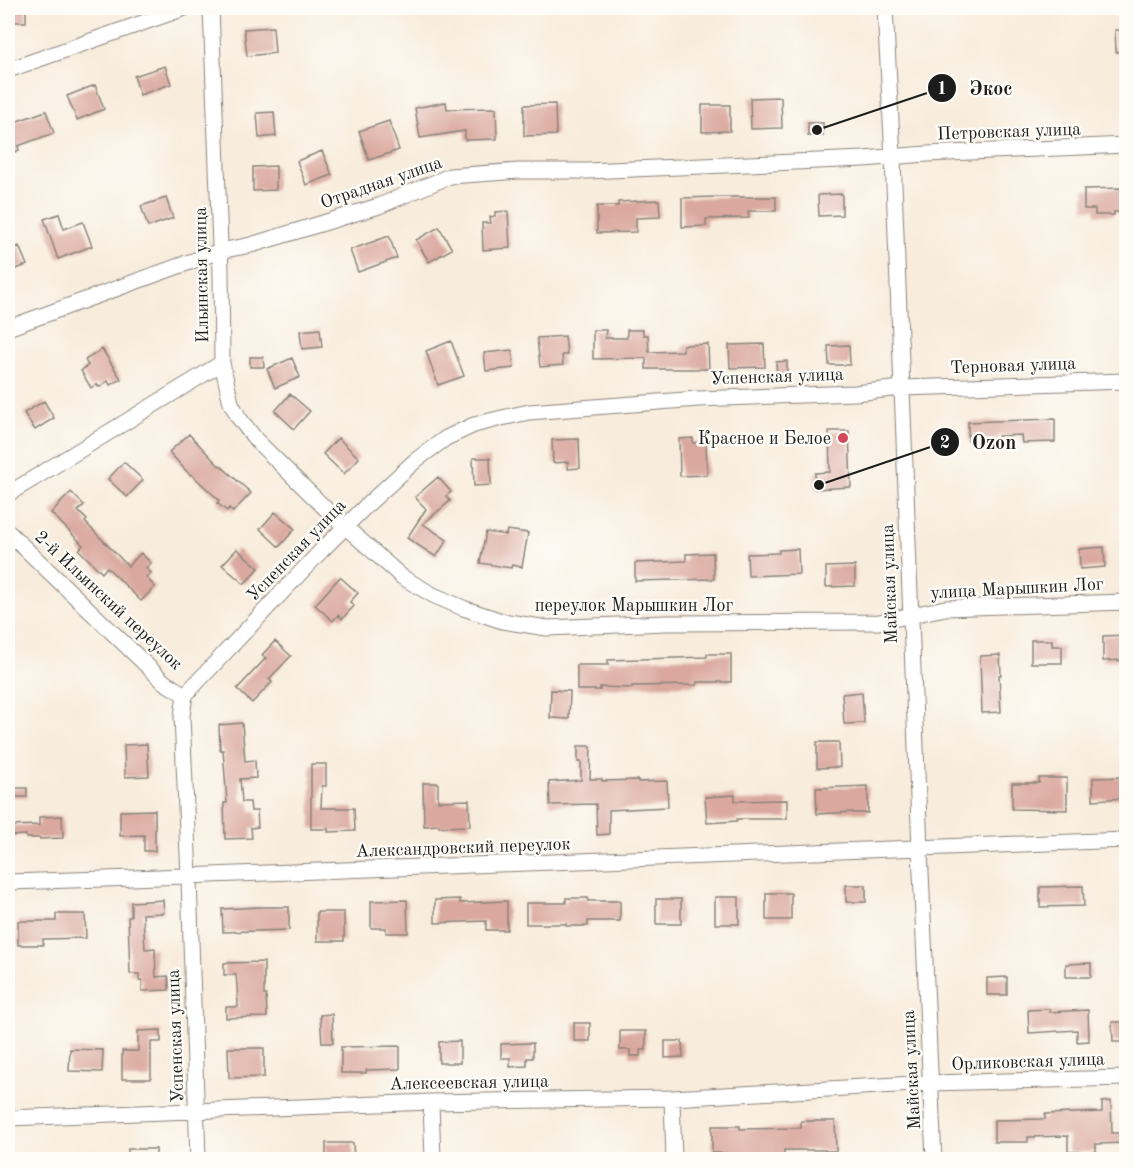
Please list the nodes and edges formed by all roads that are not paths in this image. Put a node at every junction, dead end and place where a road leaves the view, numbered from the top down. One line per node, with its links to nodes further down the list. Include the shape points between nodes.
1 (185, 8): 4 (street)
2 (211, 8): 7 (street, Ильинская улица)
3 (885, 8): 6 (street, Майская улица)
4 (8, 70)
5 (1126, 145): 6 (street, Петровская улица)
6 (893, 158): 7 (street, Отрадная улица, via 450,176 379,206); 11 (street, Майская улица)
7 (220, 251): 8 (street, Отрадная улица); 9 (street, Ильинская улица)
8 (8, 328)
9 (222, 363): 12 (street, Ильинская улица); 13 (street, переулок Марышкин Лог, via 231,403 256,440)
10 (1126, 381): 11 (street, Терновая улица)
11 (902, 388): 13 (street, Успенская улица, via 529,412 474,425 446,438 416,460); 16 (street, Майская улица)
12 (8, 494)
13 (346, 528): 16 (street, переулок Марышкин Лог, via 402,577 422,589 502,621 547,628 879,622); 17 (street, Успенская улица)
14 (8, 532): 17 (street, 2-й Ильинский переулок, via 164,682)
15 (1126, 602): 16 (street, улица Марышкин Лог, via 945,608)
16 (910, 616): 19 (street, Майская улица)
17 (185, 695): 20 (street, Успенская улица, via 182,716)
18 (1126, 840): 19 (street, Александровский переулок)
19 (920, 850): 20 (street, Александровский переулок); 23 (street, Майская улица)
20 (189, 877): 21 (street, Александровский переулок); 26 (street, Успенская улица)
21 (8, 882)
22 (1126, 1078): 23 (street, Орликовская улица)
23 (931, 1083): 24 (street, Алексеевская улица); 31 (street, Майская улица)
24 (672, 1098): 25 (street, Алексеевская улица); 30 (street)
25 (431, 1102): 26 (street, Алексеевская улица); 29 (street)
26 (196, 1112): 27 (street, Алексеевская улица); 28 (street, Успенская улица)
27 (8, 1118)
28 (198, 1160)
29 (433, 1160)
30 (674, 1160)
31 (934, 1160)

